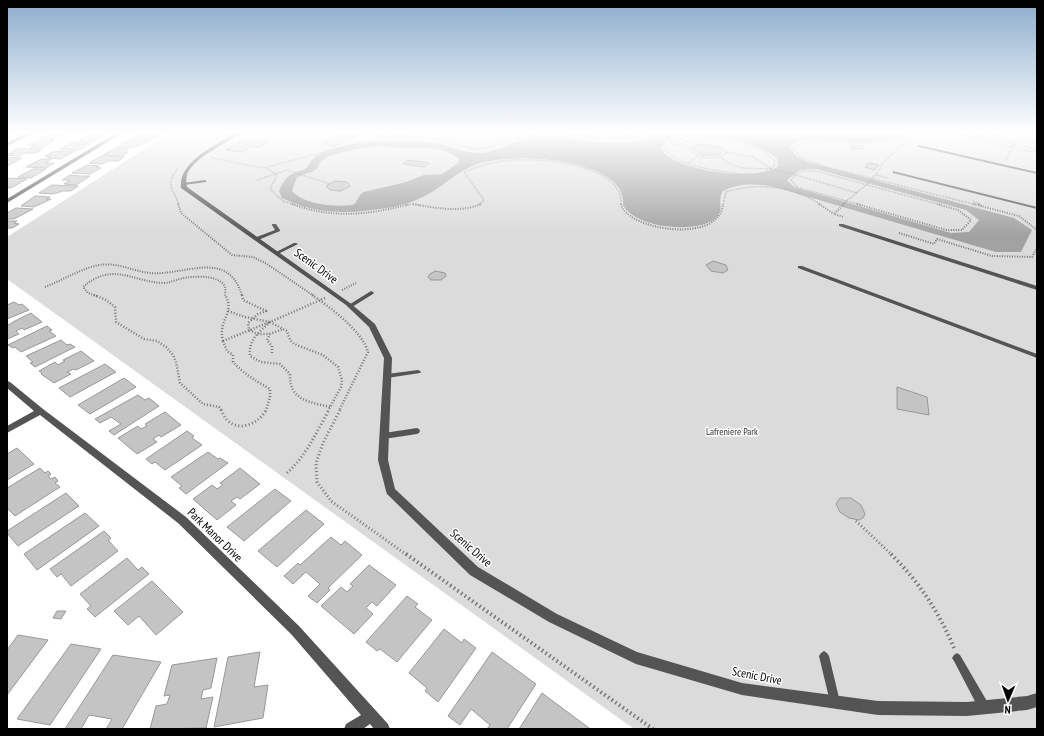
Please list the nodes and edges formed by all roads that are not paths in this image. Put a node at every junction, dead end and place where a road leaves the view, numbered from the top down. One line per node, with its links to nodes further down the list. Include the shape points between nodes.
1 (65, 166): 8 (street)
2 (191, 166): 7 (street, via 182,182)
3 (1008, 166): 5 (lane)
4 (894, 172): 9 (lane)
5 (1037, 173)
6 (205, 181): 7 (lane)
7 (184, 184): 12 (street, Scenic Drive, via 184,188)
8 (7, 201)
9 (1037, 208)
10 (274, 225): 12 (lane, via 278,230)
11 (841, 225): 16 (lane)
12 (256, 239): 14 (street, Scenic Drive)
13 (296, 244): 14 (lane)
14 (276, 253): 18 (street, Scenic Drive)
15 (800, 268): 19 (lane)
16 (1037, 288)
17 (371, 293): 18 (lane)
18 (350, 306): 21 (street, Scenic Drive, via 372,326 388,358)
19 (1037, 356)
20 (418, 372): 21 (lane)
21 (387, 376): 26 (street, Scenic Drive)
22 (7, 384): 23 (street, Park Manor Drive)
23 (40, 411): 24 (street); 32 (street, Park Manor Drive, via 182,520 295,630)
24 (7, 430)
25 (417, 431): 26 (lane)
26 (384, 436): 30 (street, Scenic Drive, via 383,460 391,491 474,571 553,618 636,658 742,688)
27 (824, 656): 30 (lane)
28 (957, 658): 31 (lane)
29 (1037, 700): 31 (street, Scenic Drive)
30 (835, 702): 31 (street, Scenic Drive, via 878,708)
31 (984, 707)
32 (371, 716): 33 (street); 34 (street, Park Manor Drive)
33 (350, 729)
34 (383, 729)

